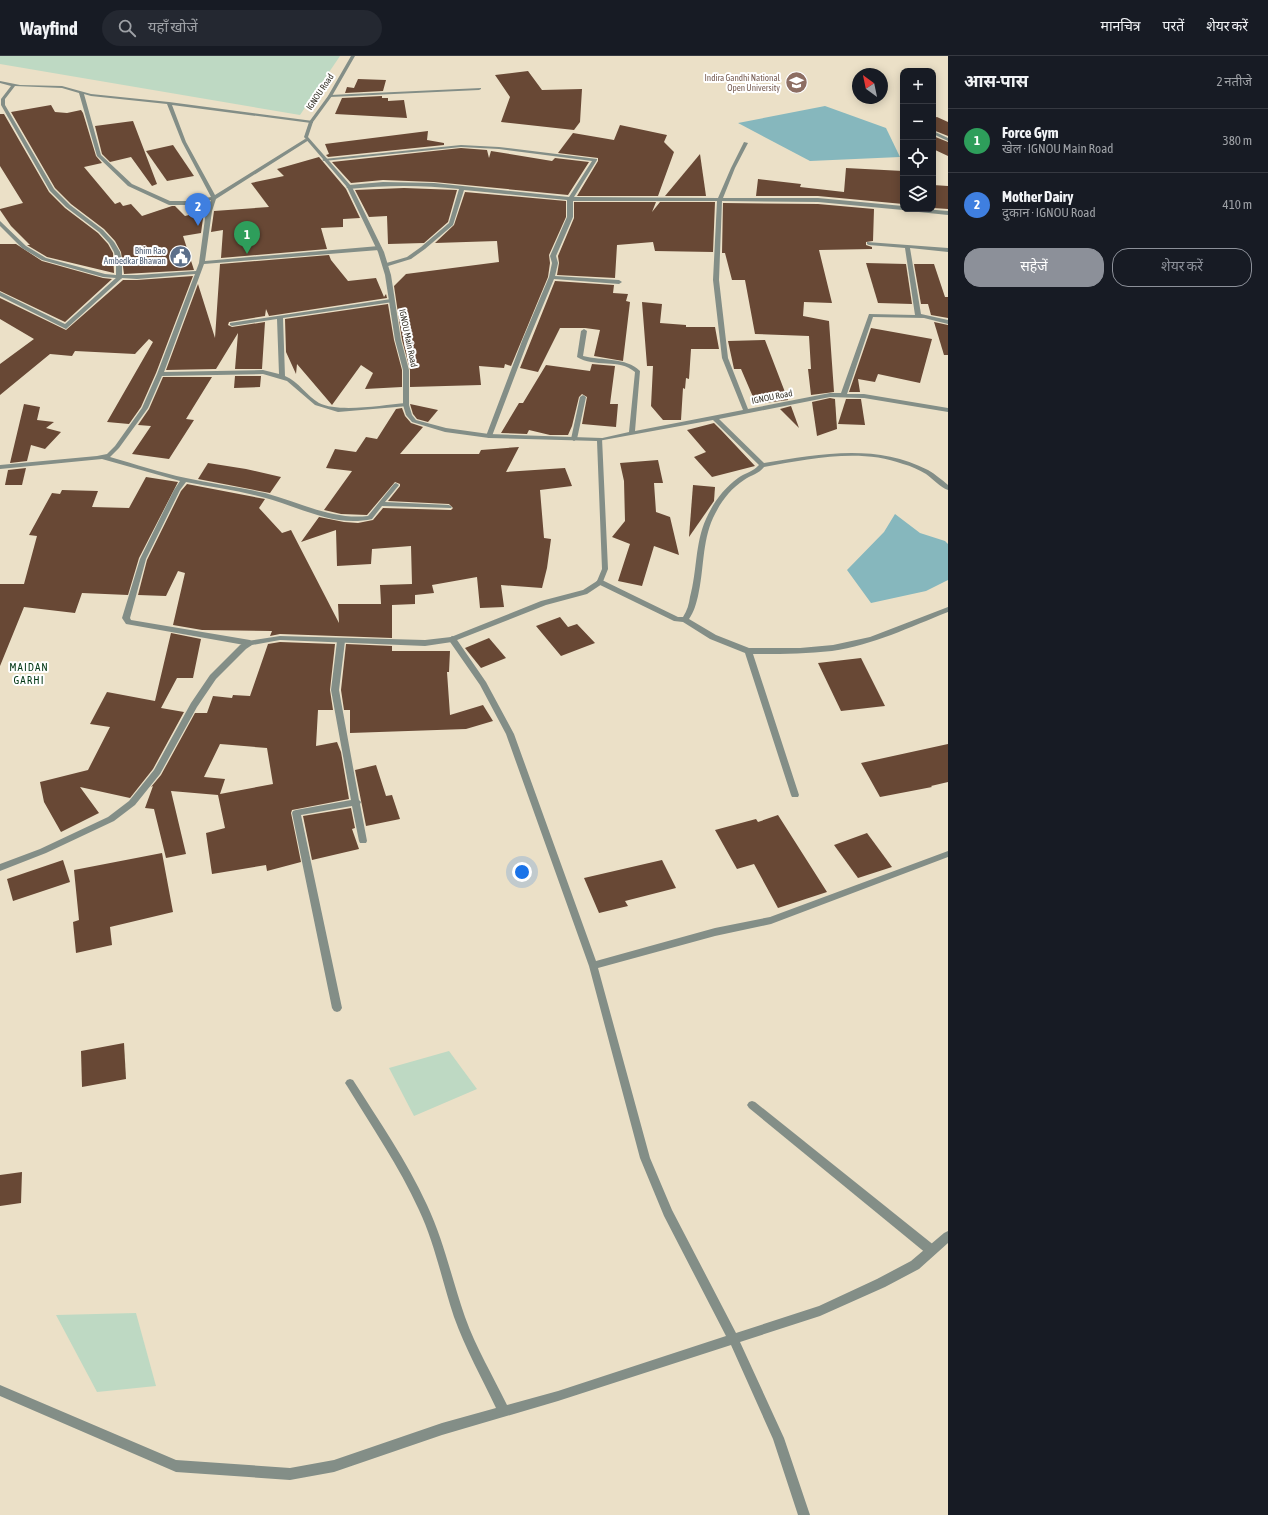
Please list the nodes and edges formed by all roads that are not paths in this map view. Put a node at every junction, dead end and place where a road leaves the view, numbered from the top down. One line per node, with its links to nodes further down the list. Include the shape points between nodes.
1 (353, 56): 6 (street, IGNOU Road)
2 (0, 82): 3 (street)
3 (14, 85): 5 (street, via 62,87); 31 (street, via 2,99 3,105 52,190 68,206 101,231 114,247 119,261)
4 (479, 89): 6 (street)
5 (81, 93): 7 (street); 16 (street, via 99,156 130,185 169,203 190,203)
6 (330, 96): 8 (street, IGNOU Road)
7 (169, 103): 8 (street); 16 (street, via 184,142)
8 (311, 122): 10 (street, IGNOU Road, via 306,135)
9 (936, 134): 11 (street)
10 (307, 140): 13 (street, IGNOU Main Road); 16 (street)
11 (948, 140)
12 (746, 143): 18 (street)
13 (324, 160): 14 (street, IGNOU Main Road); 17 (street, via 461,146 594,159)
14 (349, 187): 15 (street, via 383,184); 25 (street, IGNOU Main Road)
15 (462, 187): 17 (street); 28 (street, via 451,224 409,258)
16 (214, 198): 27 (street, via 209,211)
17 (570, 198): 18 (street); 30 (street, via 570,217 553,256 555,263)
18 (720, 199): 19 (street, via 818,200); 46 (street, via 716,289 725,358)
19 (900, 208)
20 (936, 212): 21 (street)
21 (948, 213)
22 (0, 223): 31 (street, via 24,247 44,259)
23 (870, 243): 24 (street)
24 (907, 246): 26 (street); 36 (street, via 917,312)
25 (379, 248): 27 (street); 28 (street, IGNOU Main Road)
26 (948, 250)
27 (202, 264): 29 (street)
28 (385, 265): 34 (street, IGNOU Main Road)
29 (199, 272): 31 (street); 40 (street)
30 (552, 277): 32 (street); 49 (street)
31 (120, 278): 33 (street, via 66,327)
32 (619, 282)
33 (0, 294)
34 (391, 301): 35 (street); 44 (street, IGNOU Main Road, via 406,370)
35 (280, 317): 38 (street); 41 (street)
36 (922, 317): 37 (street); 42 (street, via 871,314)
37 (948, 322)
38 (232, 324)
39 (584, 331): 48 (street, via 580,357 633,366 638,372)
40 (160, 374): 41 (street, via 263,372); 52 (street, via 145,408 112,453)
41 (282, 378): 44 (street, via 289,380 317,404 328,408 338,410)
42 (844, 394): 45 (street, IGNOU Road); 46 (street, IGNOU Road)
43 (583, 397): 50 (street)
44 (406, 404): 49 (street, IGNOU Main Road, via 414,421 445,430)
45 (948, 410)
46 (746, 411): 47 (street, IGNOU Road)
47 (714, 417): 48 (street, IGNOU Road); 53 (street)
48 (632, 434): 51 (street, IGNOU Road)
49 (489, 436): 50 (street, IGNOU Main Road)
50 (574, 439): 51 (street, IGNOU Main Road)
51 (600, 440): 60 (street, via 605,570)
52 (104, 456): 54 (street); 55 (street)
53 (762, 466): 57 (street, via 834,454 873,455 906,463 932,476); 62 (street, via 723,493 707,523 694,598 689,616)
54 (0, 467)
55 (184, 480): 58 (street, via 264,495 306,511 339,518 370,518); 65 (street, via 143,559 126,618 129,622)
56 (396, 485): 58 (street)
57 (948, 488)
58 (380, 504): 59 (street)
59 (449, 507)
60 (600, 582): 62 (street, via 677,619); 63 (street, via 585,592 544,603)
61 (948, 609): 66 (street, via 855,644 800,651)
62 (685, 620): 66 (street, via 714,637)
63 (452, 639): 64 (street, via 425,643); 72 (street, via 482,684 510,734)
64 (341, 641): 65 (street, via 280,638); 68 (street, via 335,690)
65 (250, 643): 71 (street, via 213,677 194,705 157,772 132,803 111,819)
66 (748, 652): 67 (street)
67 (795, 795)
68 (357, 802): 69 (street); 73 (street, via 296,813)
69 (363, 842)
70 (948, 854): 72 (street, via 771,920 715,932)
71 (0, 868)
72 (593, 966): 78 (street, via 645,1158 668,1214)
73 (337, 1008)
74 (350, 1083): 80 (street, via 398,1160 423,1207 433,1230 461,1321)
75 (752, 1105): 77 (street)
76 (948, 1236): 77 (street)
77 (931, 1250): 78 (street, via 915,1264 881,1283 827,1308)
78 (734, 1338): 80 (street); 81 (street, via 778,1438)
79 (0, 1390): 80 (street, via 176,1466 290,1474 334,1466 442,1429)
80 (504, 1412)
81 (804, 1515)

